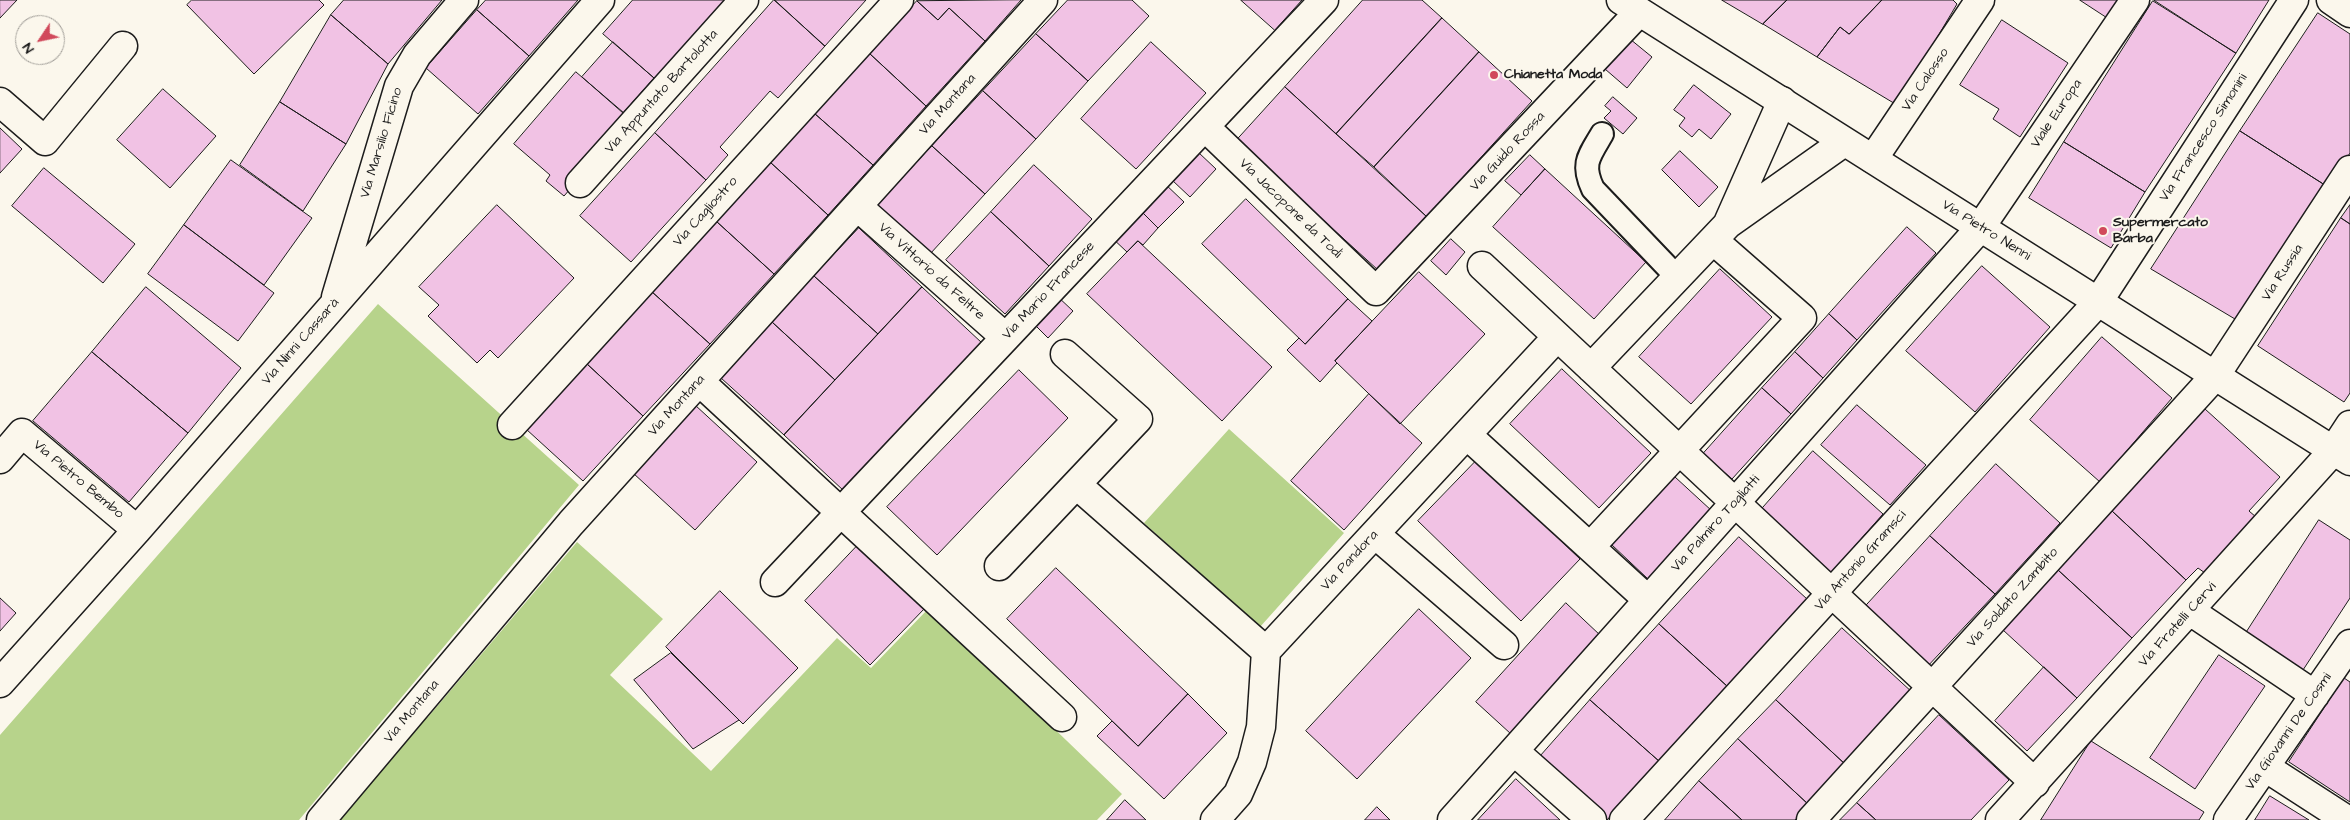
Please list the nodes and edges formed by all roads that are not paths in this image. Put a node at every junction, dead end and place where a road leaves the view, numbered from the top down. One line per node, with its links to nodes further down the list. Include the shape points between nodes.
1 (464, 0): 29 (street, Via Marsilio Ficino, via 417,55 399,86)
2 (600, 0): 29 (street, Via Ninni Cassarà)
3 (744, 0): 21 (street, Via Appuntato Bartolotta)
4 (899, 0): 36 (street, Via Cagliostro)
5 (1042, 0): 22 (street, Via Montana)
6 (1324, 0): 16 (street, Via Mario Francese)
7 (1980, 0): 19 (street, Via Calosso)
8 (2135, 0): 23 (street, Viale Europa)
9 (2294, 0): 28 (street, Via Francesco Simonini)
10 (2331, 0): 12 (street)
11 (1630, 6): 14 (street, Via Pietro Nenni); 27 (street, Via Guido Rossa)
12 (2350, 13)
13 (123, 46): 15 (street, via 46,141)
14 (1782, 101): 18 (street, Via Pietro Nenni); 24 (street)
15 (0, 102)
16 (1204, 127): 27 (street, Via Jacopone da Todi); 30 (street, Via Mario Francese)
17 (1602, 134): 26 (lane, via 1587,159 1592,189)
18 (1844, 142): 19 (street, Via Pietro Nenni); 24 (street)
19 (1873, 160): 23 (street, Via Pietro Nenni)
20 (2350, 170): 34 (street, Via Russia)
21 (580, 183)
22 (857, 206): 30 (street, Via Vittorio da Feltre); 35 (street, Via Montana)
23 (1980, 228): 28 (street, Via Pietro Nenni); 43 (street, Via Palmiro Togliatti)
24 (1720, 232): 26 (street); 39 (street, via 1802,318)
25 (1482, 266): 31 (street)
26 (1678, 277): 33 (street)
27 (1376, 292)
28 (2098, 302): 34 (street, Via Pietro Nenni); 50 (street, Via Antonio Gramsci)
29 (334, 304): 45 (street, Via Ninni Cassarà)
30 (1005, 337): 44 (street, Via Mario Francese)
31 (1557, 337): 33 (street); 38 (street, Via Pandora)
32 (1065, 354): 42 (street, via 1138,419)
33 (1590, 368): 39 (street)
34 (2215, 376): 40 (street, Via Pietro Nenni); 57 (street, Via Soldato Zambito)
35 (699, 381): 44 (street); 63 (street, Via Montana, via 571,523)
36 (512, 425)
37 (2350, 425): 40 (street, Via Fratelli Cervi)
38 (1467, 434): 46 (street, Via Pandora); 47 (street)
39 (1679, 450): 43 (street); 47 (street)
40 (2342, 456): 52 (street, Via Fratelli Cervi)
41 (0, 459): 45 (street, Via Pietro Bembo, via 22,433)
42 (1077, 485): 48 (street); 54 (street)
43 (1734, 503): 50 (street); 51 (street, Via Palmiro Togliatti)
44 (841, 512): 49 (street, Via Mario Francese); 59 (street)
45 (137, 530): 56 (street, Via Ninni Cassarà)
46 (1375, 534): 53 (street); 54 (street, Via Pandora)
47 (1590, 547): 51 (street)
48 (999, 566)
49 (776, 582)
50 (1831, 593): 57 (street); 67 (street, Via Antonio Gramsci)
51 (1648, 600): 60 (street, Via Palmiro Togliatti)
52 (2190, 611): 58 (street); 62 (street, Via Fratelli Cervi)
53 (1504, 645)
54 (1266, 652): 64 (street, via 1262,727 1252,762 1238,794)
55 (2347, 653): 58 (street, Via Giovanni De Cosmi)
56 (0, 683)
57 (1932, 687): 62 (street); 68 (street, Via Soldato Zambito)
58 (2315, 695): 61 (street, Via Giovanni De Cosmi)
59 (1062, 717)
60 (1514, 751): 65 (street, Via Palmiro Togliatti); 66 (street)
61 (2265, 767): 70 (street, Via Giovanni De Cosmi); 71 (street)
62 (2035, 782): 69 (street, Via Fratelli Cervi)
63 (321, 820)
64 (1215, 820)
65 (1452, 820)
66 (1592, 820)
67 (1624, 820)
68 (1811, 820)
69 (2000, 820)
70 (2228, 820)
71 (2347, 820)

